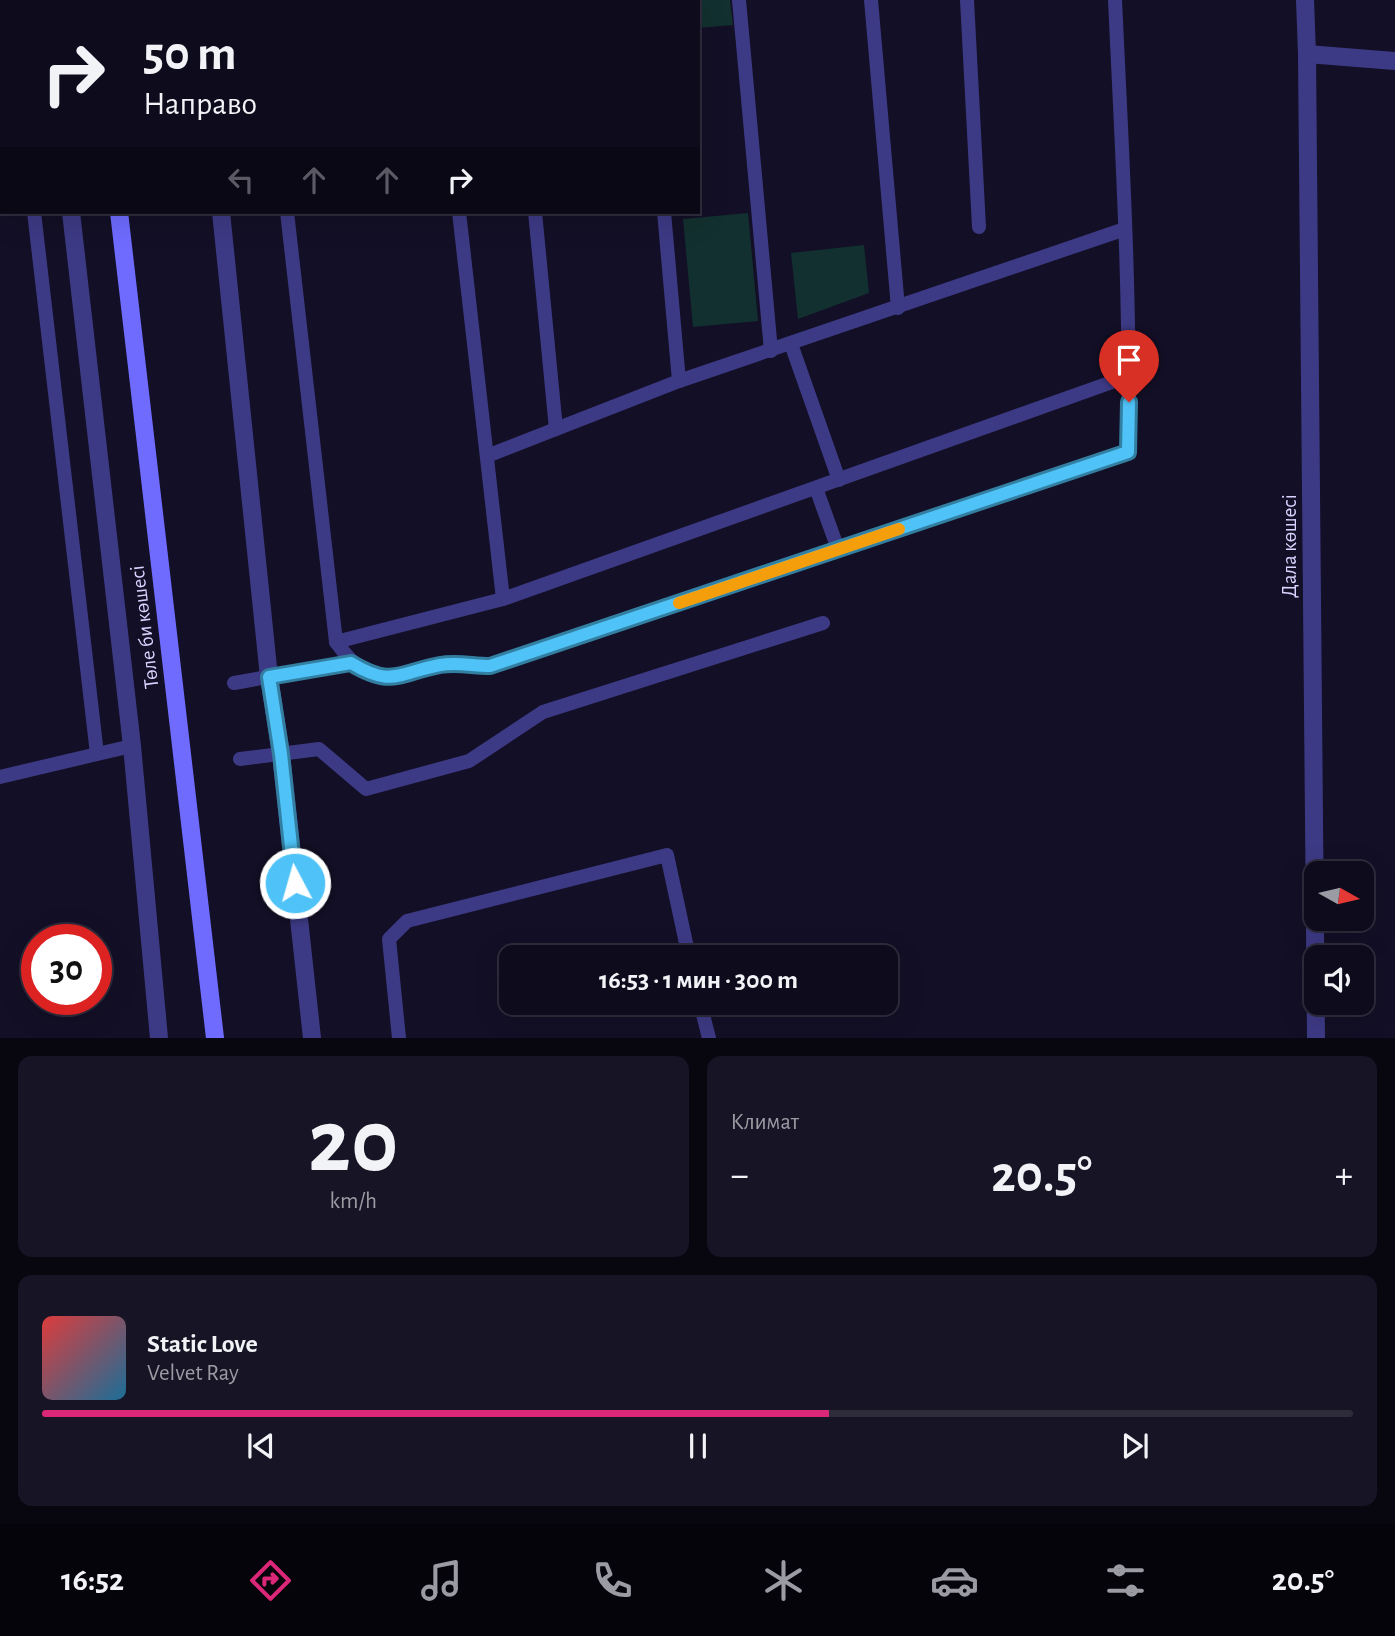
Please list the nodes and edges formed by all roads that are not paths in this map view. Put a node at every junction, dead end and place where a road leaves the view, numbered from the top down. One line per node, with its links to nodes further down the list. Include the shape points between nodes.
1 (739, 0): 20 (lane)
2 (871, 0): 18 (lane)
3 (967, 0): 16 (lane)
4 (1115, 0): 17 (lane)
5 (1305, 0): 6 (street, Дала көшесі)
6 (1307, 54): 7 (street); 46 (street, Дала көшесі)
7 (1395, 61)
8 (34, 214): 35 (lane)
9 (71, 214): 34 (street)
10 (119, 214): 42 (main road, Төле би көшесі)
11 (221, 214): 32 (street)
12 (287, 214): 30 (lane)
13 (459, 214): 24 (lane)
14 (535, 214): 23 (lane)
15 (664, 214): 22 (lane)
16 (979, 227)
17 (1125, 229): 18 (lane); 21 (lane)
18 (898, 307): 19 (lane)
19 (791, 344): 20 (lane); 25 (lane)
20 (771, 351): 22 (lane)
21 (1129, 376): 25 (lane); 27 (lane, via 1128,452)
22 (680, 381): 23 (lane)
23 (556, 429): 24 (lane)
24 (487, 456): 28 (lane)
25 (839, 480): 26 (lane)
26 (816, 488): 27 (lane); 28 (lane)
27 (838, 549): 31 (lane, via 490,666 441,665 393,678)
28 (503, 599): 30 (lane)
29 (823, 623): 36 (lane, via 543,712 469,761 366,789 319,749)
30 (335, 642): 31 (lane)
31 (351, 663): 32 (lane)
32 (269, 677): 33 (lane); 36 (street)
33 (234, 683)
34 (132, 746): 35 (lane); 41 (street)
35 (97, 754): 38 (lane)
36 (281, 754): 37 (lane); 43 (street)
37 (240, 759)
38 (0, 777)
39 (686, 945): 44 (lane, via 667,855 407,921 389,939)
40 (703, 1015): 45 (lane)
41 (159, 1038)
42 (215, 1038)
43 (312, 1038)
44 (398, 1038)
45 (709, 1038)
46 (1315, 1038)

